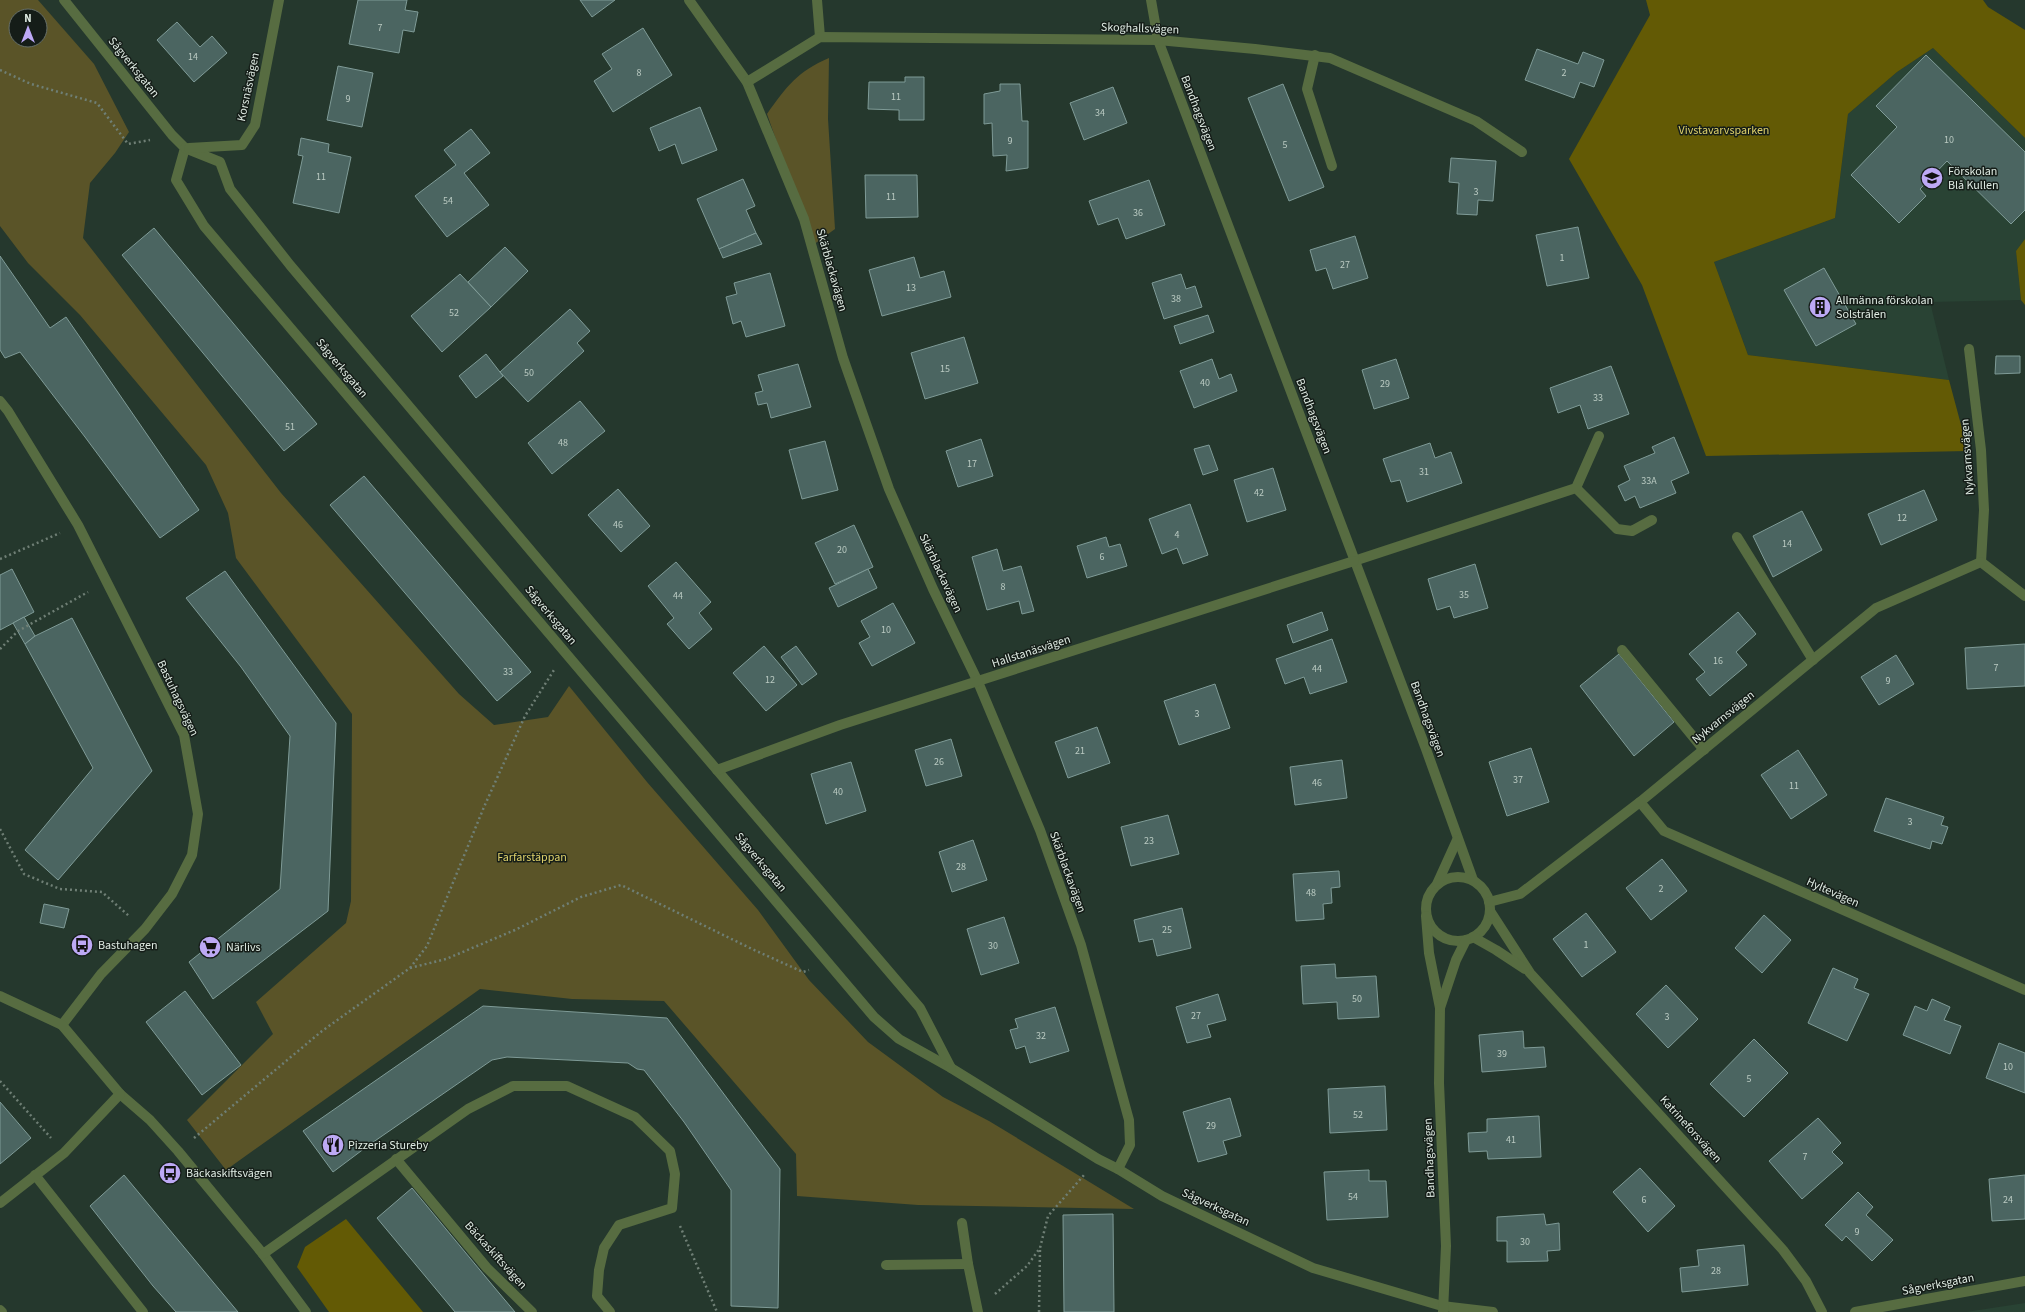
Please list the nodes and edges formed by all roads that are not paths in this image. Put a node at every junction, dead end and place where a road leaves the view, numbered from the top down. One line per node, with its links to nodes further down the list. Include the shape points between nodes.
1 (64, 0): 10 (street, Sågverksgatan)
2 (278, 0): 10 (street, Korsnäsvägen, via 255,125 242,145)
3 (688, 0): 9 (street, Skärblackavägen)
4 (817, 0): 6 (street)
5 (1151, 0): 7 (street, Bandhagsvägen)
6 (820, 37): 7 (street, Skoghallsvägen); 9 (street)
7 (1158, 40): 8 (street, Skoghallsvägen); 19 (street, Bandhagsvägen)
8 (1315, 55): 11 (street, Skoghallsvägen, via 1330,58 1476,121); 12 (street, via 1307,89)
9 (747, 82): 24 (street, Skärblackavägen, via 804,219 843,358 889,489)
10 (184, 148): 26 (street, Sågverksgatan, via 220,162 230,189 290,265); 39 (street, Sågverksgatan, via 176,180 204,226 874,1017 899,1038)
11 (1522, 152)
12 (1332, 166)
13 (1969, 349): 20 (street, Nykvarnsvägen, via 1981,450 1984,510)
14 (0, 401): 38 (street, Bastuhagsvägen, via 78,525 184,735 198,814 192,855 172,894 145,929 101,974)
15 (1599, 436): 16 (street)
16 (1576, 488): 17 (street, via 1617,529 1632,531); 19 (street, Hallstanäsvägen)
17 (1652, 520)
18 (1736, 537): 23 (street)
19 (1354, 561): 24 (street, Hallstanäsvägen); 28 (street, Bandhagsvägen, via 1426,749)
20 (1981, 562): 21 (street); 23 (street, Nykvarnsvägen, via 1876,608)
21 (2025, 596)
22 (1622, 650): 25 (street)
23 (1812, 660): 25 (street, Nykvarnsvägen)
24 (978, 682): 26 (street, Hallstanäsvägen, via 840,725); 42 (street, Skärblackavägen, via 1040,830 1090,976 1129,1120 1130,1145)
25 (1704, 750): 27 (street, Nykvarnsvägen)
26 (717, 770): 39 (street, Sågverksgatan, via 920,1008)
27 (1640, 802): 31 (street, Nykvarnsvägen, via 1520,894); 35 (street, Hyltevägen, via 1664,831)
28 (1457, 840): 29 (street, Bandhagsvägen); 30 (street, Bandhagsvägen)
29 (1472, 880): 30 (street, via 1453,877); 31 (street, Bandhagsvägen, via 1482,887)
30 (1437, 884): 32 (street, Bandhagsvägen, via 1431,890 1425,905)
31 (1489, 907): 33 (street, Bandhagsvägen, via 1487,922 1482,930); 34 (street, Katrineforsvägen)
32 (1426, 916): 33 (street, via 1430,926 1445,939); 37 (street, Bandhagsvägen, via 1429,953)
33 (1469, 939): 34 (street, Katrineforsvägen, via 1496,950); 37 (street, Bandhagsvägen, via 1456,960)
34 (1530, 972): 57 (street, Katrineforsvägen, via 1783,1250 1806,1281)
35 (2025, 990)
36 (0, 996): 38 (street)
37 (1440, 1008): 50 (street, Bandhagsvägen, via 1439,1083 1446,1246)
38 (62, 1025): 40 (street)
39 (952, 1068): 42 (street, Sågverksgatan)
40 (120, 1094): 43 (street, via 64,1153); 46 (street, via 150,1120 178,1151)
41 (396, 1159): 46 (street); 53 (street, Bäckaskiftsvägen, via 487,1268); 54 (street, via 468,1109 513,1086 567,1086 635,1117 670,1151 675,1174 672,1208 619,1225 604,1248 597,1296)
42 (1118, 1169): 50 (street, Sågverksgatan, via 1162,1196 1313,1268)
43 (34, 1175): 44 (street); 51 (street)
44 (0, 1203)
45 (962, 1223): 47 (street)
46 (263, 1254): 52 (street)
47 (968, 1264): 48 (street); 55 (street)
48 (886, 1265)
49 (2025, 1281): 58 (street, Sågverksgatan)
50 (1441, 1310): 56 (street, Sågverksgatan)
51 (143, 1312)
52 (306, 1312)
53 (532, 1312)
54 (610, 1312)
55 (978, 1312)
56 (1493, 1312)
57 (1822, 1312)
58 (1855, 1312)

